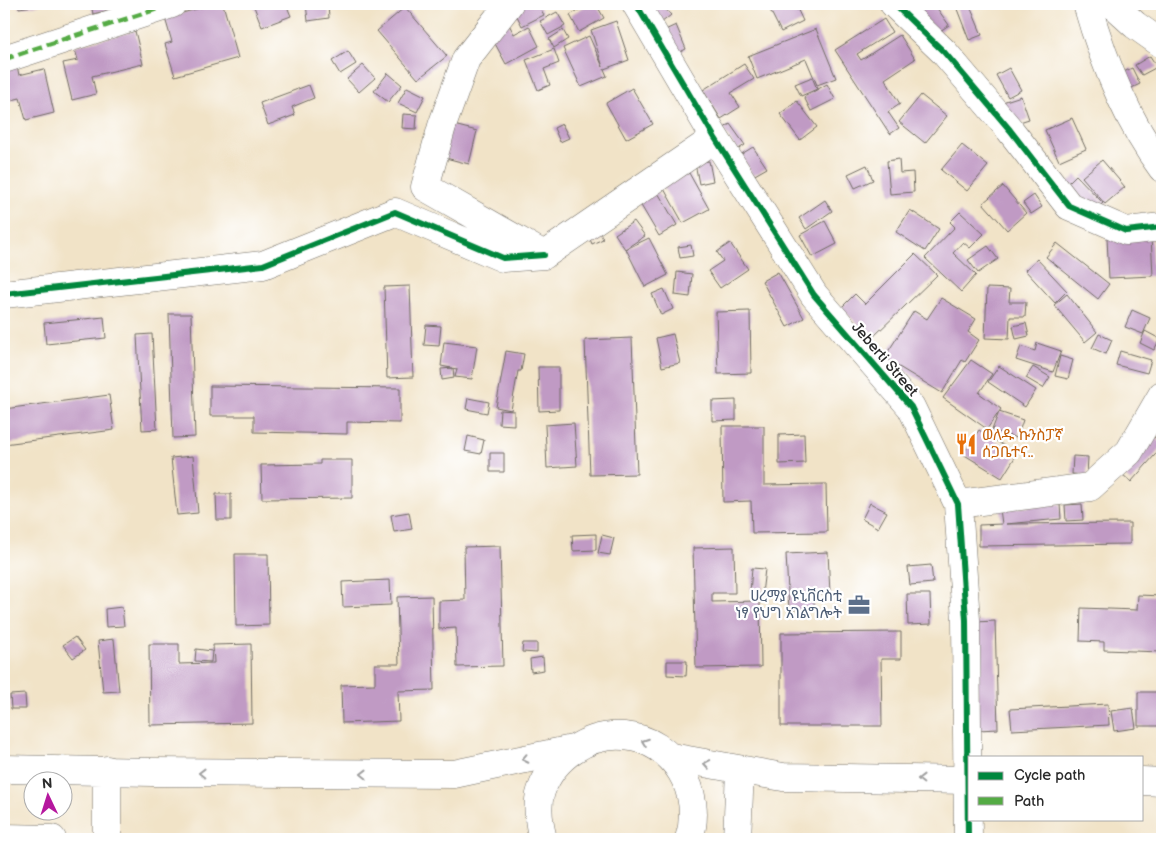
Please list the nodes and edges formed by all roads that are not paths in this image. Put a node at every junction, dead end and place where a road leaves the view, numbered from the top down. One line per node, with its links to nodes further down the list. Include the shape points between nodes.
1 (172, 4): 8 (street)
2 (509, 4): 12 (street, via 466,59 442,126 425,188)
3 (636, 4): 9 (street, Jeberti Street)
4 (894, 4): 11 (street, via 944,52 1069,206 1126,230)
5 (1087, 4): 10 (street, via 1120,92 1147,147)
6 (1112, 4): 7 (street)
7 (1162, 44)
8 (4, 59)
9 (715, 138): 12 (street); 15 (street, Jeberti Street, via 814,295 911,407)
10 (1162, 168)
11 (1162, 227)
12 (544, 255): 13 (street, via 503,258 395,212 263,265)
13 (4, 294)
14 (1162, 395): 15 (street, via 1129,452 1090,487)
15 (958, 504): 17 (street, Jeberti Street, via 966,620)
16 (573, 749): 18 (street, one-way to 16, via 650,743 624,736 598,738); 20 (street, one-way to 20, via 454,774); 29 (street, via 553,767 541,791 538,818)
17 (969, 756)
18 (671, 757): 21 (street, one-way to 18); 30 (street, via 686,777 694,800 694,824)
19 (4, 768): 20 (street)
20 (107, 770): 28 (street)
21 (740, 770): 22 (street, one-way to 21, via 783,777); 31 (street)
22 (968, 780)
23 (1144, 781): 24 (street)
24 (1162, 782)
25 (968, 820): 32 (street, Jeberti Street)
26 (4, 838): 27 (street)
27 (52, 839)
28 (107, 839)
29 (543, 839)
30 (689, 839)
31 (737, 839)
32 (968, 839)

